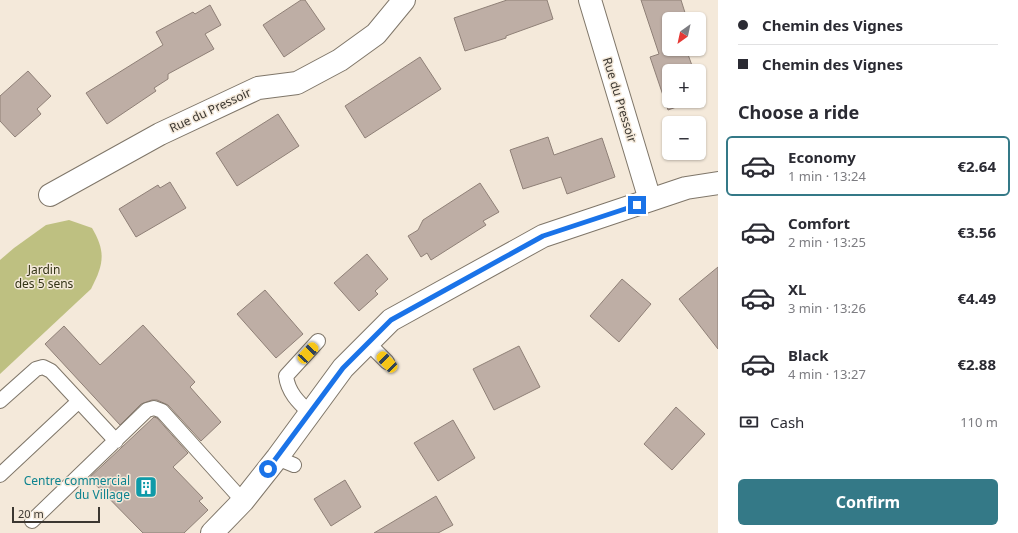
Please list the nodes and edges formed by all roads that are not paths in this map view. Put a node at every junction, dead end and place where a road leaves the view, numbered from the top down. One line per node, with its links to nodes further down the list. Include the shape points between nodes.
1 (404, 0): 4 (street, Rue du Pressoir, via 376,34 340,60 297,83 258,88 160,134)
2 (590, 0): 5 (street, Rue du Pressoir)
3 (718, 183): 5 (street, via 686,188)
4 (50, 195)
5 (650, 200): 7 (street, via 543,236 391,320)
6 (318, 341): 11 (lane, via 286,376 290,391)
7 (368, 343): 8 (lane); 11 (street, via 343,368)
8 (387, 362)
9 (0, 401): 10 (lane, via 36,369 43,367 51,371)
10 (79, 401): 12 (lane); 13 (lane)
11 (310, 412): 14 (street, via 285,462)
12 (116, 441): 14 (lane, via 148,410 154,408 162,411); 15 (lane)
13 (0, 475)
14 (243, 501): 16 (street)
15 (32, 521)
16 (212, 533)

